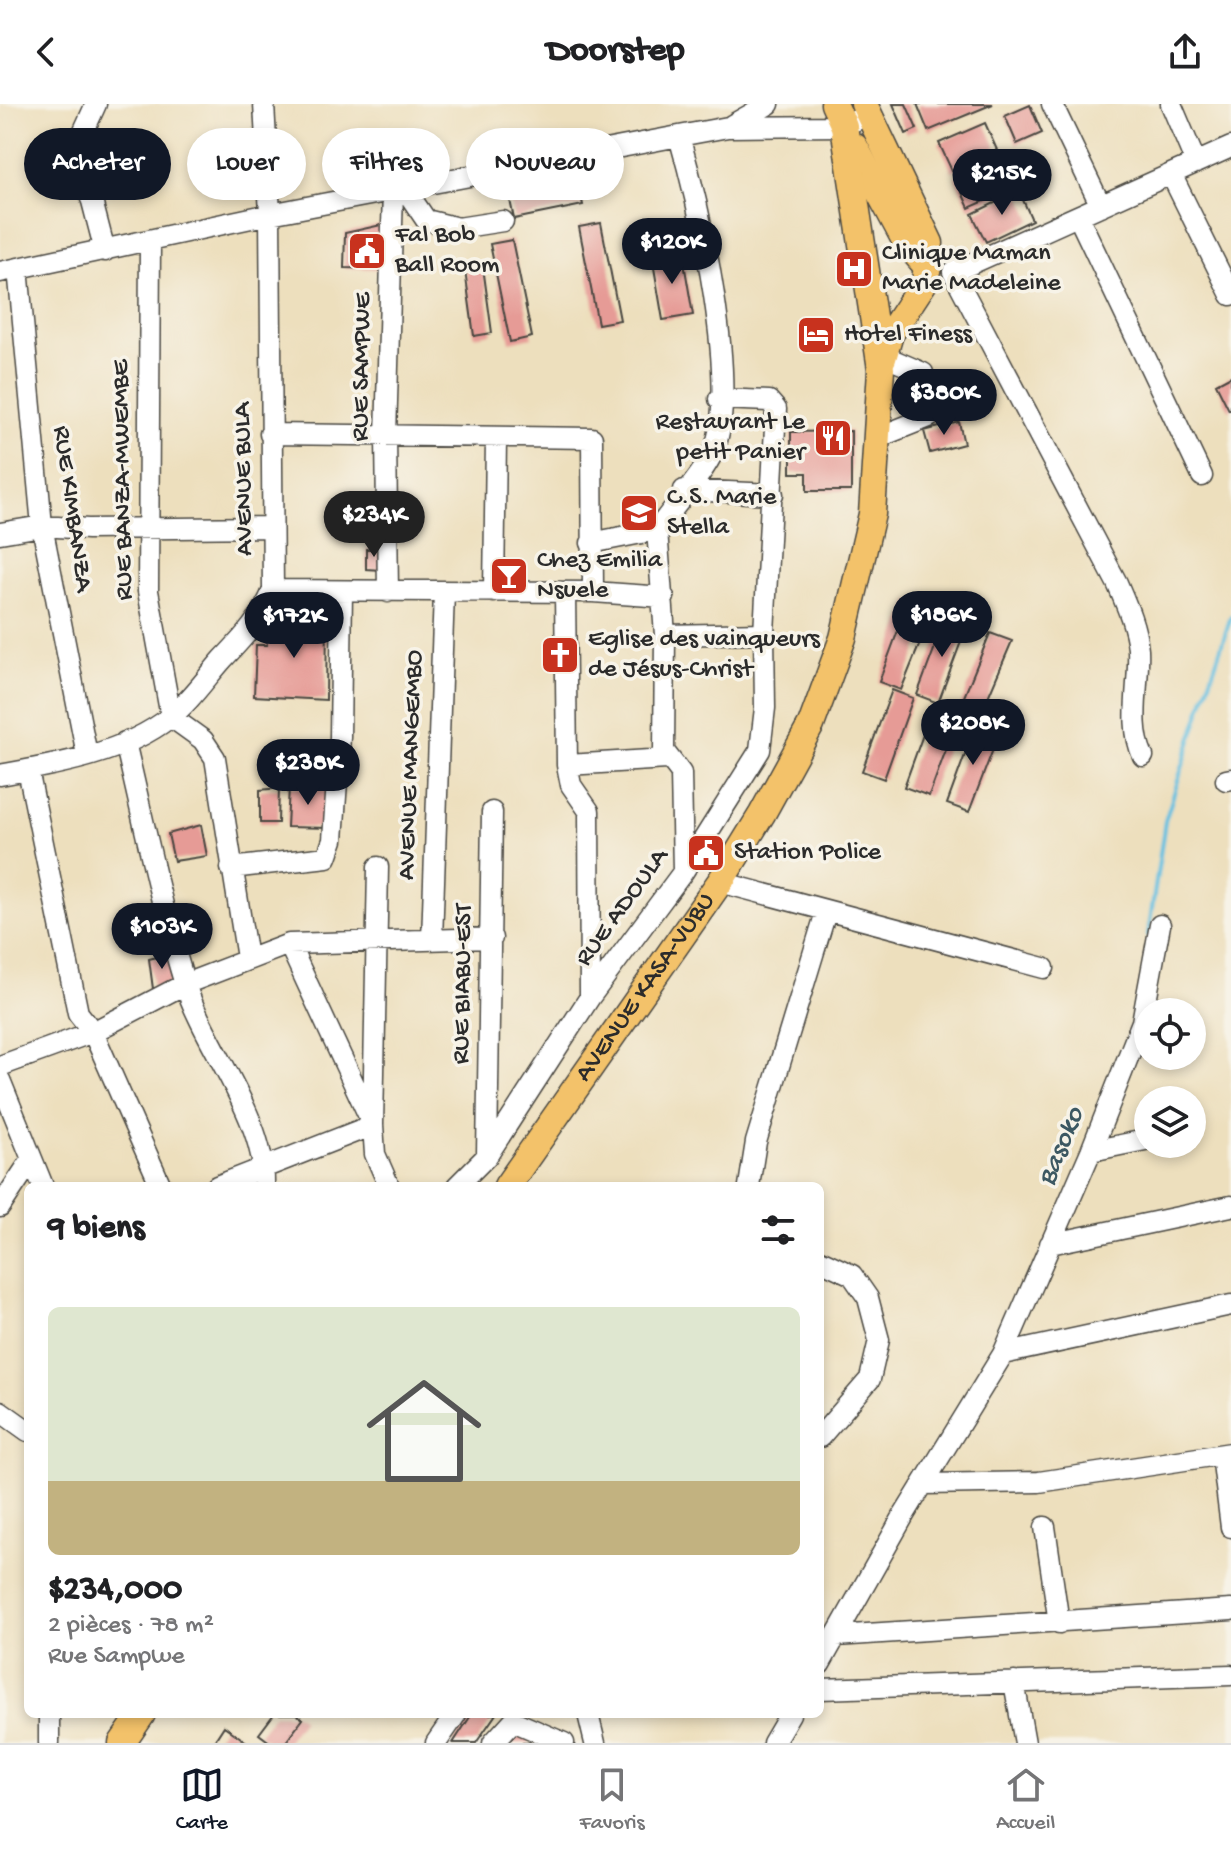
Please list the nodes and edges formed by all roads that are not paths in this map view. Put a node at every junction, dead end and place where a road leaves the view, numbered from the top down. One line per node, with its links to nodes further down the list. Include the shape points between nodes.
1 (96, 104): 22 (street, via 81,137 77,164)
2 (264, 104): 18 (street, AVENUE BULA)
3 (769, 104): 8 (street)
4 (1052, 104): 17 (street)
5 (1171, 104): 11 (street)
6 (867, 109): 7 (street); 23 (main road)
7 (839, 115): 8 (street); 23 (main road); 25 (main road, AVENUE KASA-VUBU)
8 (728, 127): 9 (street)
9 (679, 136): 13 (street); 28 (street, via 703,236 721,372)
10 (1231, 147): 11 (street)
11 (1196, 163): 12 (street)
12 (1171, 174): 17 (street); 26 (street)
13 (450, 180)
14 (345, 200): 18 (street)
15 (398, 200): 30 (street, RUE SAMPWE)
16 (408, 200): 20 (street, via 426,220 458,228)
17 (1101, 206): 19 (street)
18 (270, 214): 21 (street); 29 (street, AVENUE BULA)
19 (1078, 216): 23 (street); 33 (street)
20 (503, 221)
21 (150, 241): 22 (street); 38 (street, RUE BANZA-MWEMBE)
22 (105, 251): 24 (street)
23 (929, 257): 25 (main road, via 888,249 873,267); 27 (main road, AVENUE KASA-VUBU, via 925,281 890,334); 55 (street, via 1117,583 1138,650 1135,684)
24 (9, 270): 36 (street, RUE KIMBANZA)
25 (871, 289): 27 (main road, AVENUE KASA-VUBU)
26 (1231, 295)
27 (882, 363): 31 (main road, AVENUE KASA-VUBU); 31 (street, via 923,373 931,411 929,417)
28 (719, 399): 34 (street, via 712,455); 35 (street, RUE ADOULA, via 774,404)
29 (270, 434): 30 (street); 37 (street, AVENUE BULA)
30 (386, 436): 32 (street); 44 (street, RUE SAMPWE)
31 (879, 437): 64 (main road, AVENUE KASA-VUBU, via 860,573 823,698 785,775)
32 (496, 439): 41 (street, via 592,438); 46 (street)
33 (1202, 476)
34 (684, 490): 35 (street); 39 (street)
35 (773, 494): 50 (street, RUE ADOULA)
36 (42, 526): 38 (street); 40 (street); 54 (street, RUE KIMBANZA)
37 (271, 527): 38 (street); 42 (street, AVENUE BULA)
38 (146, 529): 52 (street, RUE BANZA-MWEMBE, via 148,591)
39 (657, 530): 41 (street); 49 (street)
40 (0, 533)
41 (591, 543): 47 (street)
42 (273, 590): 43 (street); 52 (street, AVENUE BULA, via 265,611)
43 (342, 591): 44 (street); 62 (street, via 340,737 333,840 327,857)
44 (388, 592): 45 (street)
45 (444, 592): 46 (street); 68 (street, AVENUE MANGEMBO)
46 (494, 592): 48 (street)
47 (593, 592): 48 (street); 49 (street)
48 (565, 593): 57 (street)
49 (664, 597): 51 (street)
50 (764, 633): 51 (street); 63 (street, RUE ADOULA, via 760,750)
51 (665, 635): 56 (street)
52 (171, 717): 53 (street, AVENUE BULA); 62 (street, via 203,740 215,758)
53 (125, 742): 54 (street, AVENUE BULA); 73 (street)
54 (87, 755): 58 (street, AVENUE BULA)
55 (1143, 756)
56 (667, 759): 57 (street); 63 (street, via 681,773)
57 (567, 765): 74 (street, via 571,785 589,811)
58 (28, 770): 59 (street, AVENUE BULA); 75 (street, via 78,1013)
59 (0, 775)
60 (492, 812): 67 (street, RUE BIABU-EST)
61 (378, 867): 69 (street)
62 (231, 868): 71 (street)
63 (683, 872): 74 (street, RUE ADOULA)
64 (720, 882): 65 (street); 89 (main road, AVENUE KASA-VUBU)
65 (826, 912): 72 (street); 90 (street, via 756,1142)
66 (1160, 925): 80 (street, via 1142,1022)
67 (492, 938): 68 (street); 81 (street, RUE BIABU-EST)
68 (432, 940): 69 (street)
69 (379, 941): 70 (street); 78 (street)
70 (289, 944): 71 (street); 78 (street)
71 (247, 958): 73 (street)
72 (1044, 968)
73 (185, 984): 75 (street); 83 (street, via 255,1138)
74 (590, 997): 81 (street, RUE ADOULA)
75 (93, 1032): 76 (street); 85 (street)
76 (0, 1066)
77 (0, 1080): 82 (street)
78 (373, 1125): 83 (street); 87 (street, via 375,1154)
79 (1134, 1142): 80 (street)
80 (1091, 1151): 93 (street)
81 (487, 1156): 88 (street, RUE ADOULA)
82 (32, 1159): 84 (street); 92 (street)
83 (264, 1177): 86 (street)
84 (41, 1182)
85 (159, 1182)
86 (238, 1182)
87 (387, 1182)
88 (461, 1182)
89 (510, 1182)
90 (750, 1182)
91 (1231, 1206): 93 (street)
92 (0, 1207)
93 (1050, 1244): 96 (street)
94 (824, 1262): 99 (street, via 852,1275 868,1298 879,1340 870,1379)
95 (1231, 1305): 96 (street)
96 (1003, 1354): 101 (street)
97 (0, 1411): 98 (street)
98 (24, 1428)
99 (824, 1432)
100 (1227, 1454): 101 (street, via 1039,1482); 103 (street)
101 (925, 1484): 106 (street)
102 (1045, 1527): 105 (street)
103 (1231, 1527)
104 (1231, 1610): 105 (street)
105 (1059, 1623): 106 (street)
106 (836, 1636): 107 (street)
107 (824, 1657)
108 (1231, 1675): 109 (street)
109 (1014, 1682): 110 (street); 123 (street)
110 (824, 1689)
111 (49, 1718): 116 (street)
112 (139, 1718): 117 (main road)
113 (453, 1718): 118 (street)
114 (589, 1718): 121 (street)
115 (788, 1718): 122 (street)
116 (49, 1743)
117 (122, 1743)
118 (436, 1743)
119 (493, 1743): 120 (street, via 513,1721)
120 (564, 1743)
121 (595, 1743)
122 (773, 1743)
123 (1025, 1743)

